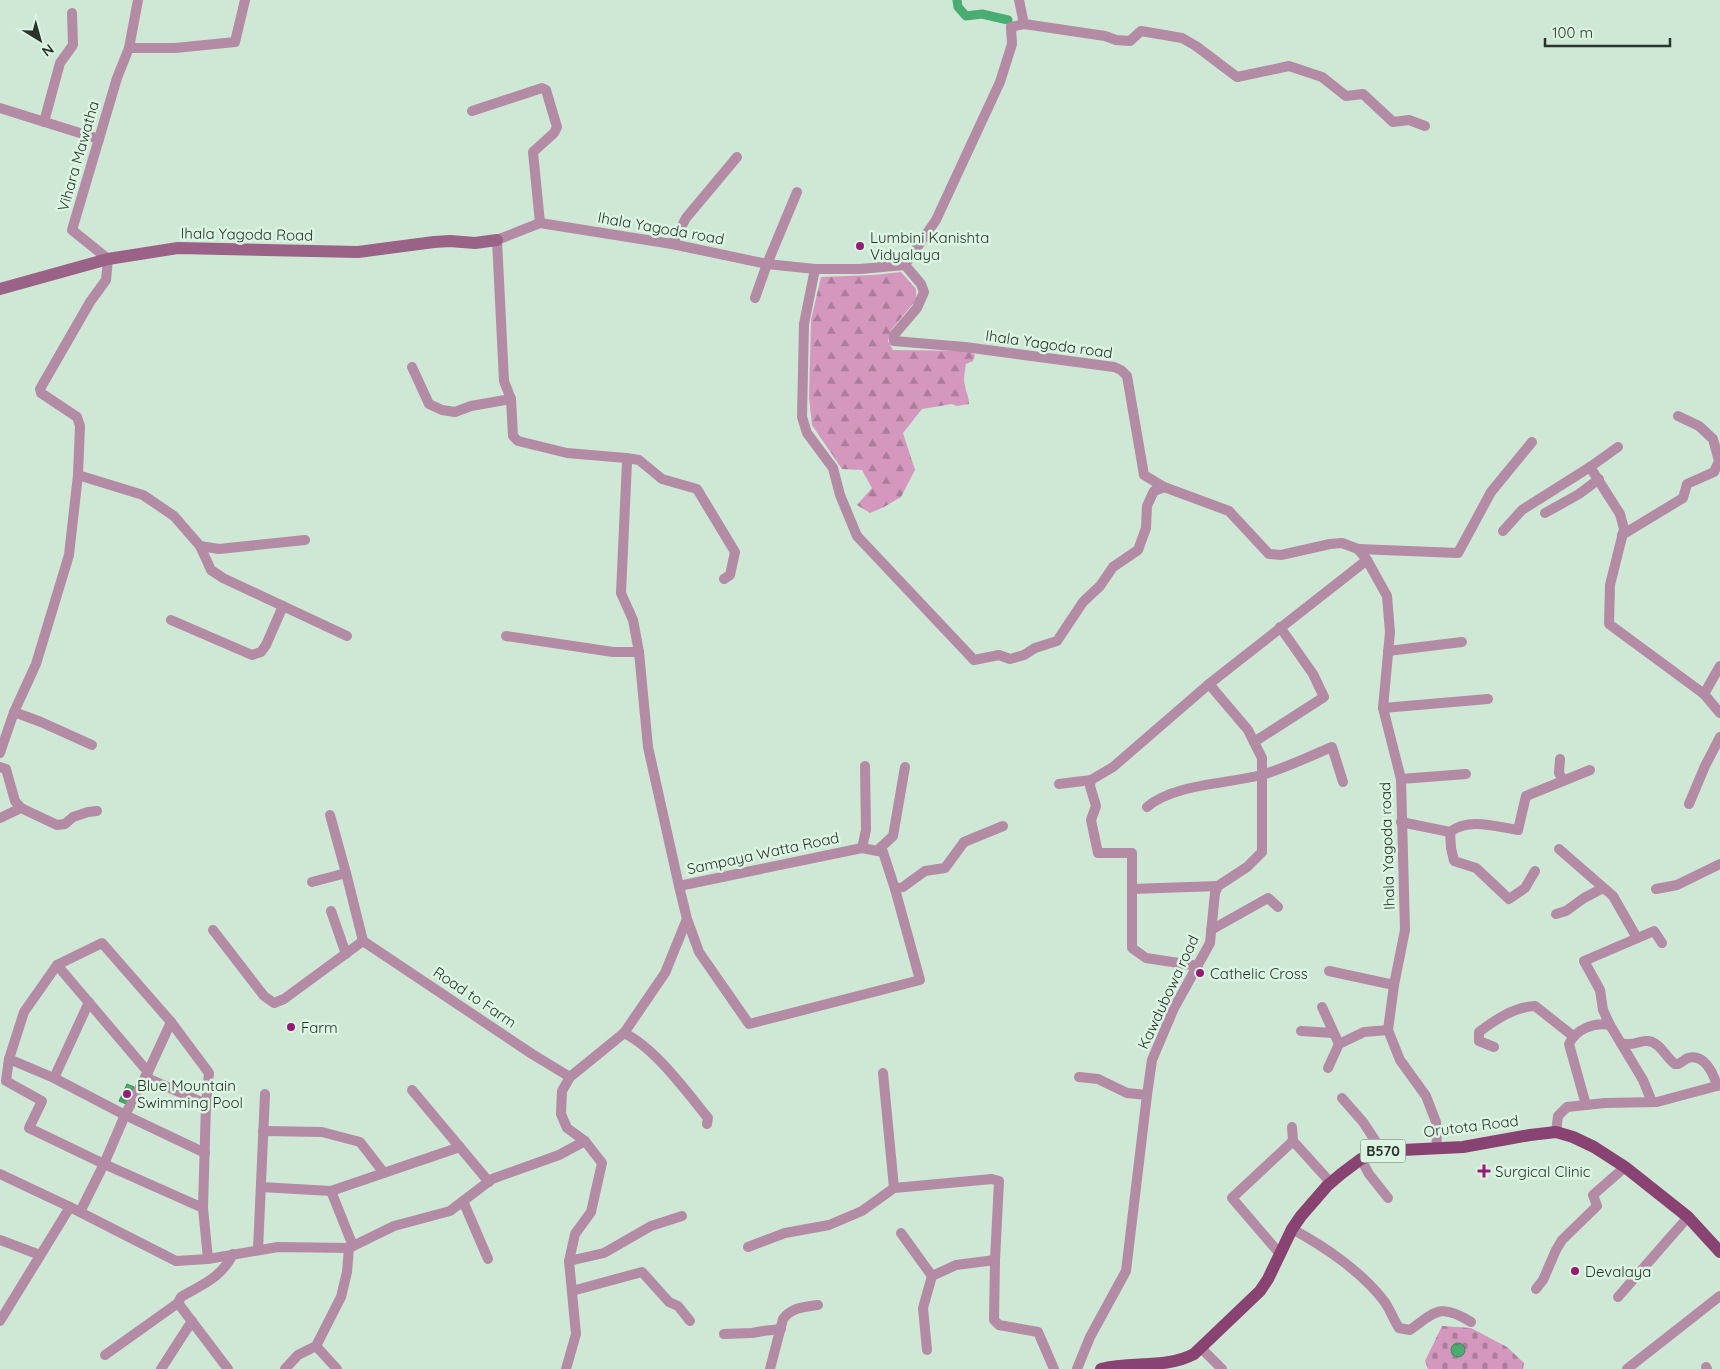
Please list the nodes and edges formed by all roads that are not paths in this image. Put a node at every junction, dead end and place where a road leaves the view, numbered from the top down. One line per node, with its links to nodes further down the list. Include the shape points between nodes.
1 (138, 0): 6 (street, Vihara Mawatha)
2 (245, 0): 6 (street, via 235,42 175,48)
3 (1019, 0): 5 (street)
4 (72, 13): 9 (street, via 73,45 60,63)
5 (1024, 24): 10 (street, via 1116,40 1130,41 1141,31 1182,38 1237,77 1289,66 1322,77 1346,96 1363,94 1393,122 1409,120); 19 (street, via 1011,27 1012,44 1000,82 936,220)
6 (129, 48): 11 (street, Vihara Mawatha, via 116,78)
7 (0, 108): 9 (street)
8 (472, 111): 14 (street, via 542,88 546,90 557,127 532,152)
9 (44, 122): 11 (street)
10 (1425, 126)
11 (99, 139): 17 (street, Vihara Mawatha, via 72,230)
12 (737, 157): 16 (street, via 686,218)
13 (797, 192): 18 (street)
14 (540, 222): 15 (street); 16 (street, Ihala Yagoda road)
15 (497, 240): 17 (street, Ihala Yagoda Road, via 434,242 358,252 178,248); 24 (street, via 504,381)
16 (672, 244): 18 (street, Ihala Yagoda road)
17 (108, 259): 21 (street, Ihala Yagoda Road); 30 (street, via 106,280 40,389 41,393 77,417 80,426)
18 (767, 264): 20 (street, Ihala Yagoda road); 22 (street)
19 (904, 265): 20 (street, Ihala Yagoda road); 32 (street, Ihala Yagoda road, via 924,292 917,308 894,335 894,341 966,347 1121,370 1127,376 1132,397 1144,475)
20 (815, 269): 32 (street, via 804,324 802,418 807,433 833,468 857,536 974,660 999,655 1010,659 1057,640 1113,567 1138,550 1146,528 1147,506 1154,491)
21 (0, 288)
22 (755, 298)
23 (412, 368): 24 (street, via 429,404 442,410 455,412)
24 (511, 399): 28 (street, via 513,436 518,441 567,453)
25 (1678, 416): 35 (street, via 1699,426 1712,439 1719,461 1714,472 1688,484 1683,498)
26 (1532, 442): 38 (street, via 1491,492 1458,553)
27 (1618, 447): 29 (street)
28 (626, 458): 40 (street, via 639,460 662,479 697,489 735,552 730,575); 48 (street, via 621,593 634,620)
29 (1590, 467): 31 (street); 34 (street, via 1522,510)
30 (78, 475): 37 (street, via 143,495 174,516); 54 (street, via 69,555 36,664)
31 (1599, 479): 33 (street); 35 (street, via 1620,514)
32 (1164, 487): 38 (street, Ihala Yagoda road, via 1229,511 1269,554 1281,555 1342,543)
33 (1545, 513)
34 (1503, 531)
35 (1622, 535): 51 (street, via 1610,585 1609,624)
36 (305, 540): 37 (street, via 218,549)
37 (200, 546): 41 (street, via 211,570 222,578)
38 (1358, 549): 39 (street, Ihala Yagoda road)
39 (1367, 560): 43 (street); 47 (street, Ihala Yagoda road, via 1387,596)
40 (724, 579)
41 (283, 606): 42 (street, via 266,645 261,652 252,655); 44 (street)
42 (171, 620)
43 (1280, 627): 50 (street); 57 (street, via 1313,674 1324,697)
44 (347, 636)
45 (506, 636): 48 (street, via 613,652)
46 (1462, 642): 47 (street)
47 (1388, 651): 53 (street, Ihala Yagoda road)
48 (639, 652): 88 (street, via 648,746)
49 (1720, 666): 51 (street)
50 (1209, 684): 57 (street, via 1248,730); 68 (street, via 1113,767)
51 (1704, 694): 55 (street)
52 (1488, 699): 53 (street)
53 (1383, 708): 67 (street, Ihala Yagoda road)
54 (14, 712): 58 (street); 59 (street)
55 (1720, 713)
56 (1720, 737): 72 (street)
57 (1254, 742): 66 (street, via 1262,758)
58 (92, 745)
59 (0, 753)
60 (1560, 759): 69 (street, via 1559,773)
61 (865, 766): 81 (street, via 866,830)
62 (0, 767): 74 (street, via 6,769)
63 (905, 767): 83 (street, via 893,836)
64 (1590, 770): 69 (street)
65 (1466, 774): 67 (street)
66 (1262, 775): 70 (street, via 1332,746); 73 (street, via 1183,790 1158,798); 89 (street, via 1262,852)
67 (1401, 779): 78 (street, Ihala Yagoda road)
68 (1091, 780): 71 (street); 92 (street, via 1096,806 1091,820 1098,853 1132,853)
69 (1564, 780): 80 (street, via 1526,796 1518,830 1469,823)
70 (1343, 782)
71 (1058, 784)
72 (1689, 804)
73 (1147, 806)
74 (20, 808): 75 (street, via 57,825 88,812); 77 (street)
75 (97, 812)
76 (330, 815): 86 (street)
77 (0, 818)
78 (1401, 822): 80 (street); 107 (street, Ihala Yagoda road, via 1405,930)
79 (1003, 826): 91 (street, via 964,842 945,868 925,872)
80 (1450, 832): 85 (street, via 1454,861 1476,868 1509,899 1524,888)
81 (862, 848): 83 (street, Sampaya Watta Road); 88 (street, Sampaya Watta Road)
82 (1559, 848): 90 (street)
83 (878, 850): 91 (street, via 883,852)
84 (1720, 864): 93 (street, via 1677,885)
85 (1535, 871)
86 (346, 873): 87 (street); 101 (street)
87 (312, 882)
88 (679, 886): 97 (street, Sampaya Watta Road)
89 (1218, 886): 92 (street); 99 (street, Kawdubowa road)
90 (1603, 888): 96 (street); 100 (street, via 1613,896)
91 (895, 889): 97 (street, Sampaya Watta Road, via 920,980 749,1024 699,952)
92 (1132, 889): 105 (street, via 1132,948 1146,958)
93 (1656, 889)
94 (1278, 907): 99 (street, via 1268,898)
95 (331, 911): 103 (street)
96 (1556, 914)
97 (687, 919): 114 (street, via 665,973)
98 (213, 930): 103 (street, via 264,996 274,1003 284,1000)
99 (1211, 930): 105 (street, Kawdubowa road, via 1210,943)
100 (1637, 938): 102 (street, via 1654,931); 111 (street, via 1584,961 1600,990)
101 (363, 940): 103 (street); 124 (street, Road to Farm)
102 (1662, 944)
103 (346, 954)
104 (57, 965): 108 (street); 110 (street, via 102,942); 120 (street, via 24,1012)
105 (1198, 966): 130 (street, Kawdubowa road, via 1174,1008 1152,1060)
106 (1329, 971): 107 (street)
107 (1394, 984): 112 (street, Ihala Yagoda road)
108 (89, 1002): 123 (street); 126 (street)
109 (1322, 1007): 115 (street)
110 (171, 1022): 123 (street); 133 (street, via 209,1073)
111 (1610, 1026): 116 (street, via 1602,1024 1585,1028); 117 (street)
112 (1388, 1030): 118 (street, via 1364,1032); 143 (street, Ihala Yagoda road, via 1400,1060 1426,1096 1436,1122)
113 (1301, 1031): 115 (street)
114 (624, 1033): 124 (street); 136 (street, via 636,1039 679,1082 708,1118)
115 (1333, 1033): 118 (street)
116 (1573, 1036): 119 (street, via 1534,1006 1526,1007 1500,1017 1479,1032 1479,1041); 134 (street, via 1569,1044)
117 (1621, 1043): 127 (street, via 1653,1043 1676,1064 1695,1058 1712,1070); 132 (street)
118 (1339, 1044): 121 (street)
119 (1494, 1047)
120 (9, 1059): 126 (street); 147 (street, via 6,1081 42,1101 29,1128)
121 (1328, 1068)
122 (883, 1073): 154 (street)
123 (147, 1074): 133 (street); 135 (street)
124 (570, 1077): 140 (street, via 562,1091 561,1114 567,1128)
125 (1079, 1077): 130 (street, via 1098,1079 1127,1093)
126 (54, 1078): 135 (street)
127 (1719, 1085): 132 (street)
128 (412, 1090): 142 (street)
129 (265, 1094): 138 (street)
130 (1147, 1095): 202 (street, Kawdubowa road, via 1126,1271 1090,1337)
131 (1342, 1098): 144 (street)
132 (1652, 1102): 134 (street)
133 (206, 1104): 145 (street)
134 (1586, 1105): 139 (street, via 1564,1110 1558,1116)
135 (125, 1115): 145 (street); 147 (street)
136 (707, 1124)
137 (1292, 1127): 141 (street)
138 (263, 1131): 149 (street, via 322,1132 360,1142); 153 (street)
139 (1556, 1132): 143 (main road, Orutota Road / B570); 148 (main road, Orutota Road / B570, via 1594,1147)
140 (585, 1141): 151 (street, via 559,1155); 176 (street, via 602,1163 591,1212 576,1234)
141 (1293, 1141): 152 (street); 171 (street, via 1232,1198)
142 (460, 1147): 149 (street); 151 (street)
143 (1437, 1148): 144 (main road, Orutota Road / B570)
144 (1382, 1151): 146 (main road, Orutota Road / B570)
145 (205, 1153): 159 (street)
146 (1361, 1159): 152 (main road, Orutota Road / B570); 156 (street, via 1368,1174)
147 (104, 1164): 159 (street); 160 (street)
148 (1624, 1167): 162 (main road, Orutota Road / B570); 178 (street, via 1593,1195 1597,1206 1562,1240)
149 (384, 1173): 155 (street)
150 (0, 1174): 158 (street)
151 (489, 1182): 157 (street)
152 (1331, 1183): 163 (main road, Orutota Road / B570)
153 (260, 1187): 155 (street); 168 (street)
154 (894, 1188): 167 (street, via 862,1211 829,1225 785,1233); 175 (street, via 999,1181)
155 (331, 1191): 166 (street)
156 (1388, 1198)
157 (463, 1201): 166 (street, via 450,1211 394,1226); 174 (street)
158 (70, 1207): 160 (street); 172 (street)
159 (203, 1208): 173 (street)
160 (80, 1212): 173 (street, via 176,1261)
161 (682, 1216): 176 (street, via 651,1226 604,1253)
162 (1688, 1217): 169 (main road, Orutota Road / B570); 181 (street)
163 (1292, 1229): 171 (main road, Orutota Road / B570); 187 (street, via 1371,1286 1399,1328 1410,1330 1434,1313 1445,1310)
164 (901, 1233): 177 (street)
165 (0, 1240): 172 (street)
166 (351, 1247): 168 (street); 190 (street, via 341,1297)
167 (748, 1247)
168 (258, 1250): 170 (street)
169 (1720, 1252)
170 (233, 1254): 173 (street); 182 (street, via 220,1273 181,1297)
171 (1280, 1254): 191 (main road, Orutota Road / B570, via 1260,1291)
172 (40, 1255): 184 (street)
173 (208, 1259)
174 (488, 1259)
175 (995, 1260): 177 (street, via 956,1265); 201 (street, via 994,1320 999,1325 1038,1332)
176 (569, 1261): 179 (street)
177 (932, 1276): 192 (street, via 923,1308)
178 (1536, 1289)
179 (572, 1291): 186 (street, via 642,1272); 199 (street, via 576,1334)
180 (1720, 1296): 205 (street)
181 (1618, 1298)
182 (178, 1303): 185 (street); 193 (street)
183 (818, 1305): 188 (street, via 795,1309 787,1314)
184 (0, 1321)
185 (192, 1321): 195 (street); 196 (street)
186 (690, 1321)
187 (1471, 1322)
188 (781, 1329): 189 (street); 200 (street)
189 (724, 1334)
190 (316, 1346): 197 (street, via 298,1355); 198 (street)
191 (1201, 1348): 194 (main road, Orutota Road / B570, via 1183,1360); 204 (street)
192 (927, 1350)
193 (105, 1355)
194 (1122, 1367): 203 (main road, Orutota Road / B570)
195 (161, 1369)
196 (228, 1369)
197 (285, 1369)
198 (337, 1369)
199 (566, 1369)
200 (770, 1369)
201 (1054, 1369)
202 (1077, 1369)
203 (1101, 1369)
204 (1222, 1369)
205 (1627, 1369)

